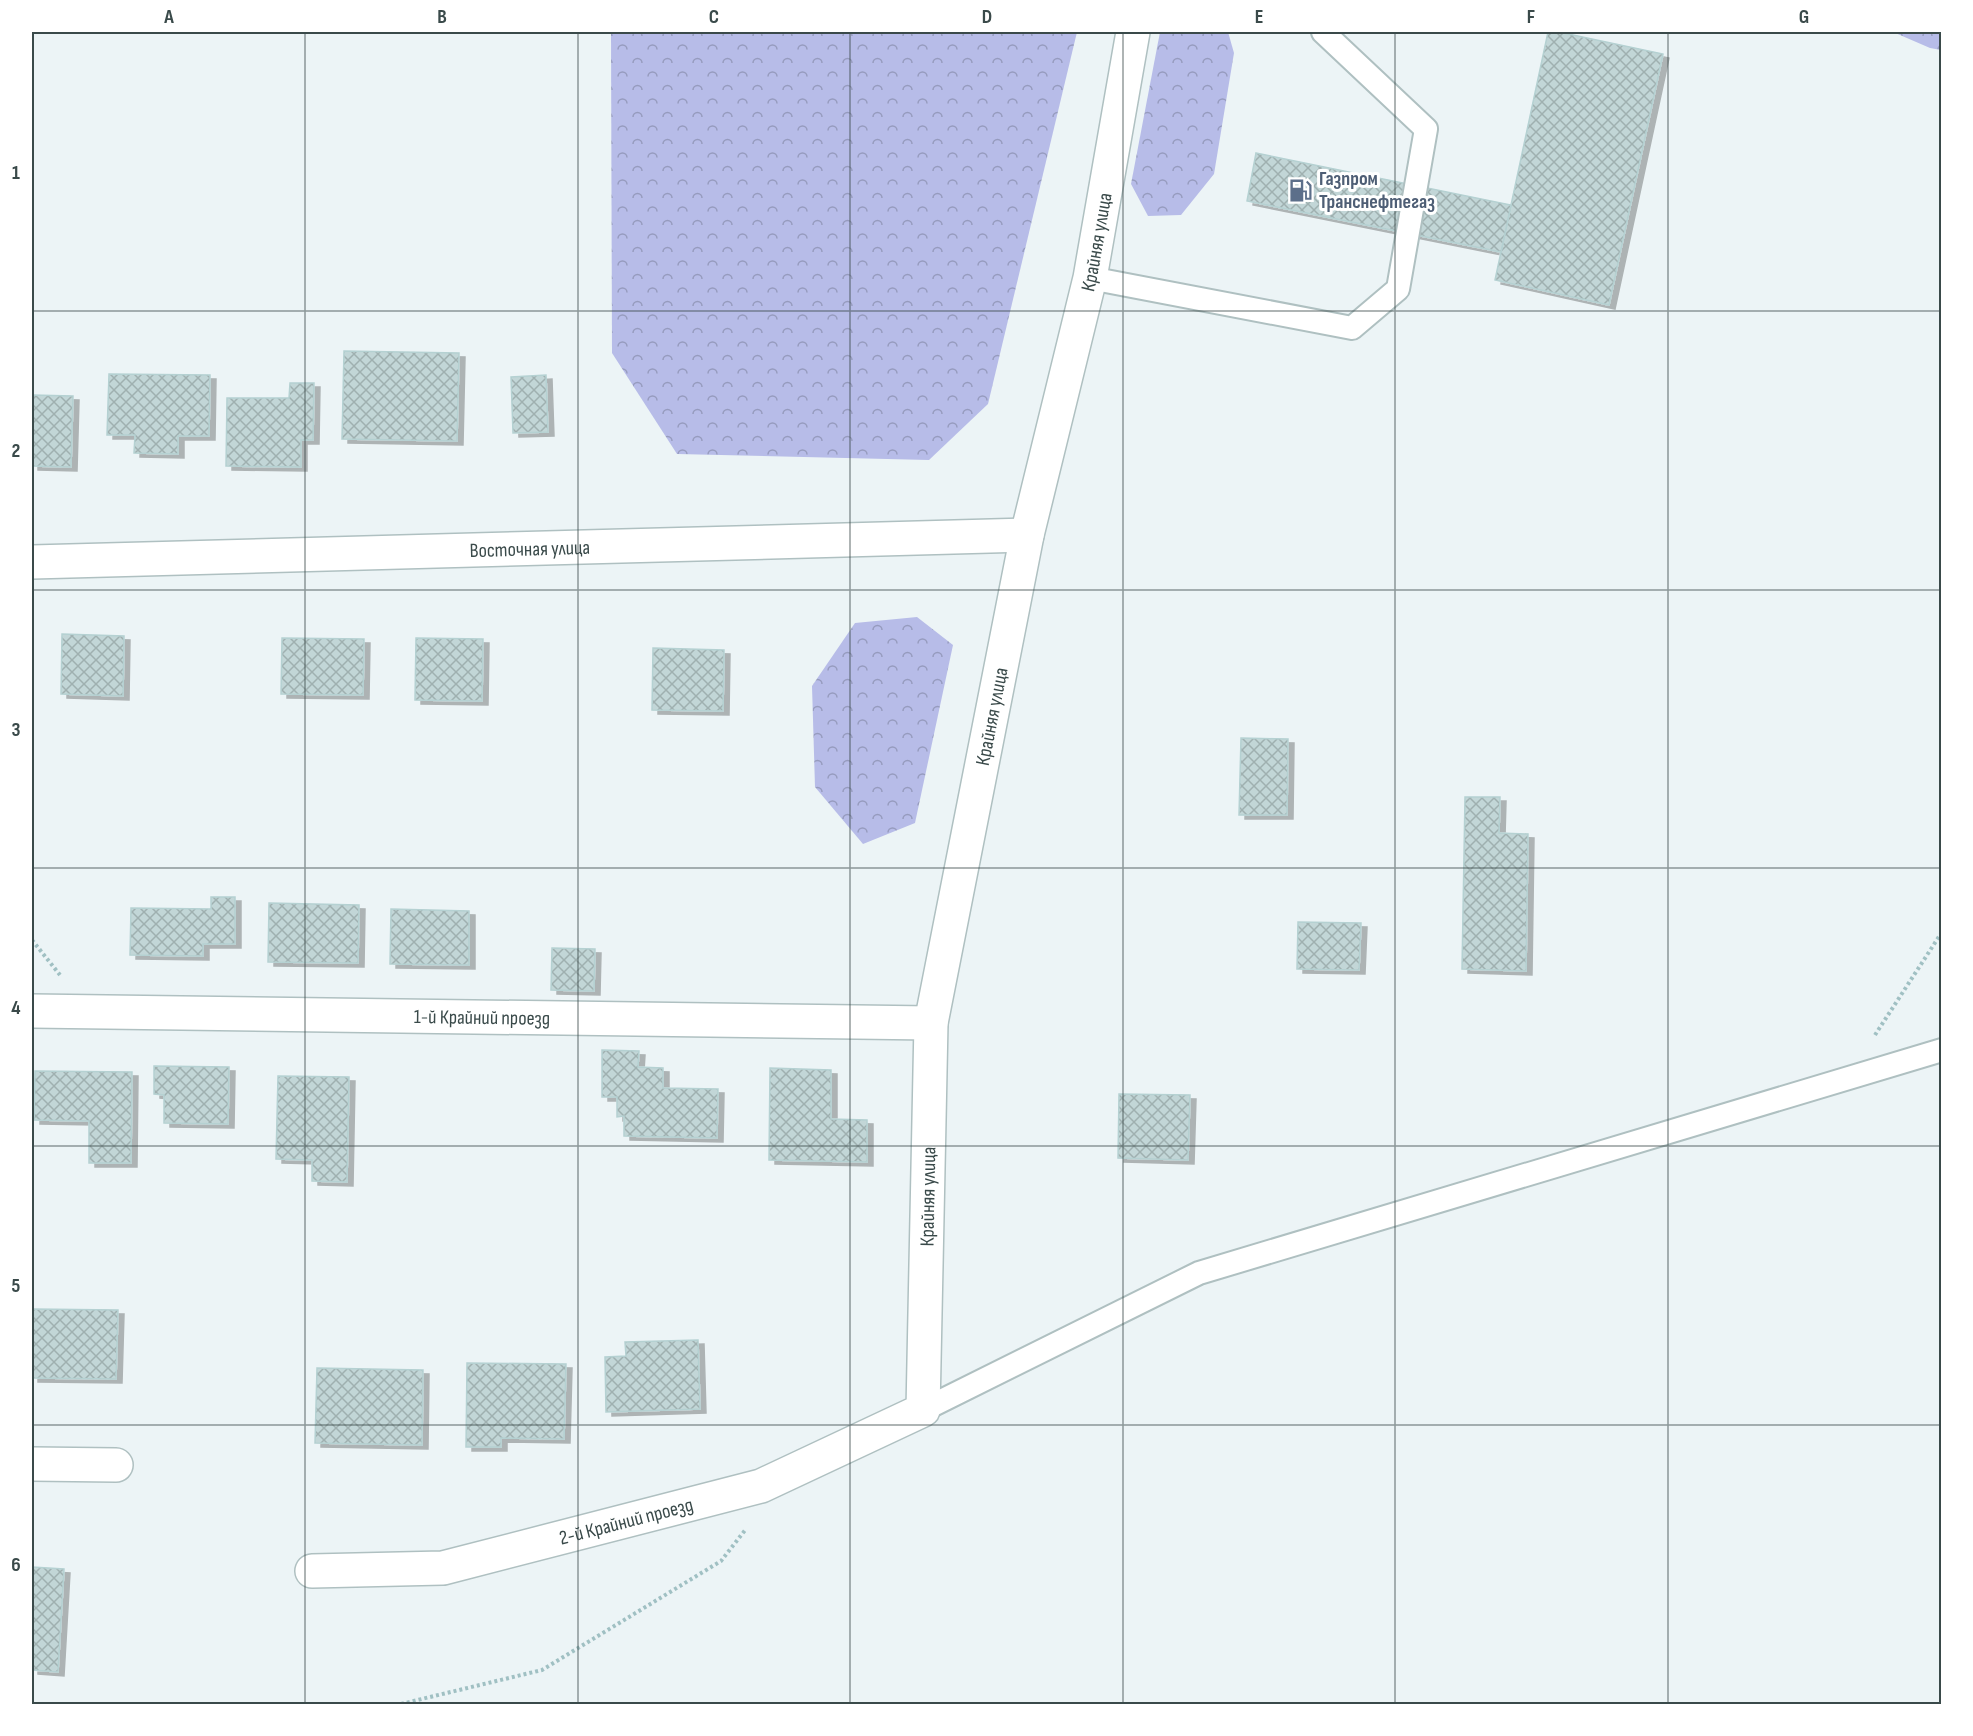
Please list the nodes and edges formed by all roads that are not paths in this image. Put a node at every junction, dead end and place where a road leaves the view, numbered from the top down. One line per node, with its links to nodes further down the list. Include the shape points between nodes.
1 (1133, 32): 3 (street, Крайняя улица)
2 (1323, 32): 3 (lane, via 1426,129 1398,290 1352,328)
3 (1090, 278): 4 (street, Крайняя улица)
4 (1027, 536): 5 (street, Восточная улица); 7 (street, Крайняя улица)
5 (32, 562)
6 (32, 1011): 7 (street, 1-й Крайний проезд)
7 (931, 1023): 9 (street, Крайняя улица)
8 (1941, 1050): 9 (lane, via 1199,1273)
9 (923, 1410): 12 (street, 2-й Крайний проезд, via 761,1486 443,1568)
10 (32, 1464): 11 (street)
11 (116, 1465)
12 (312, 1571)

